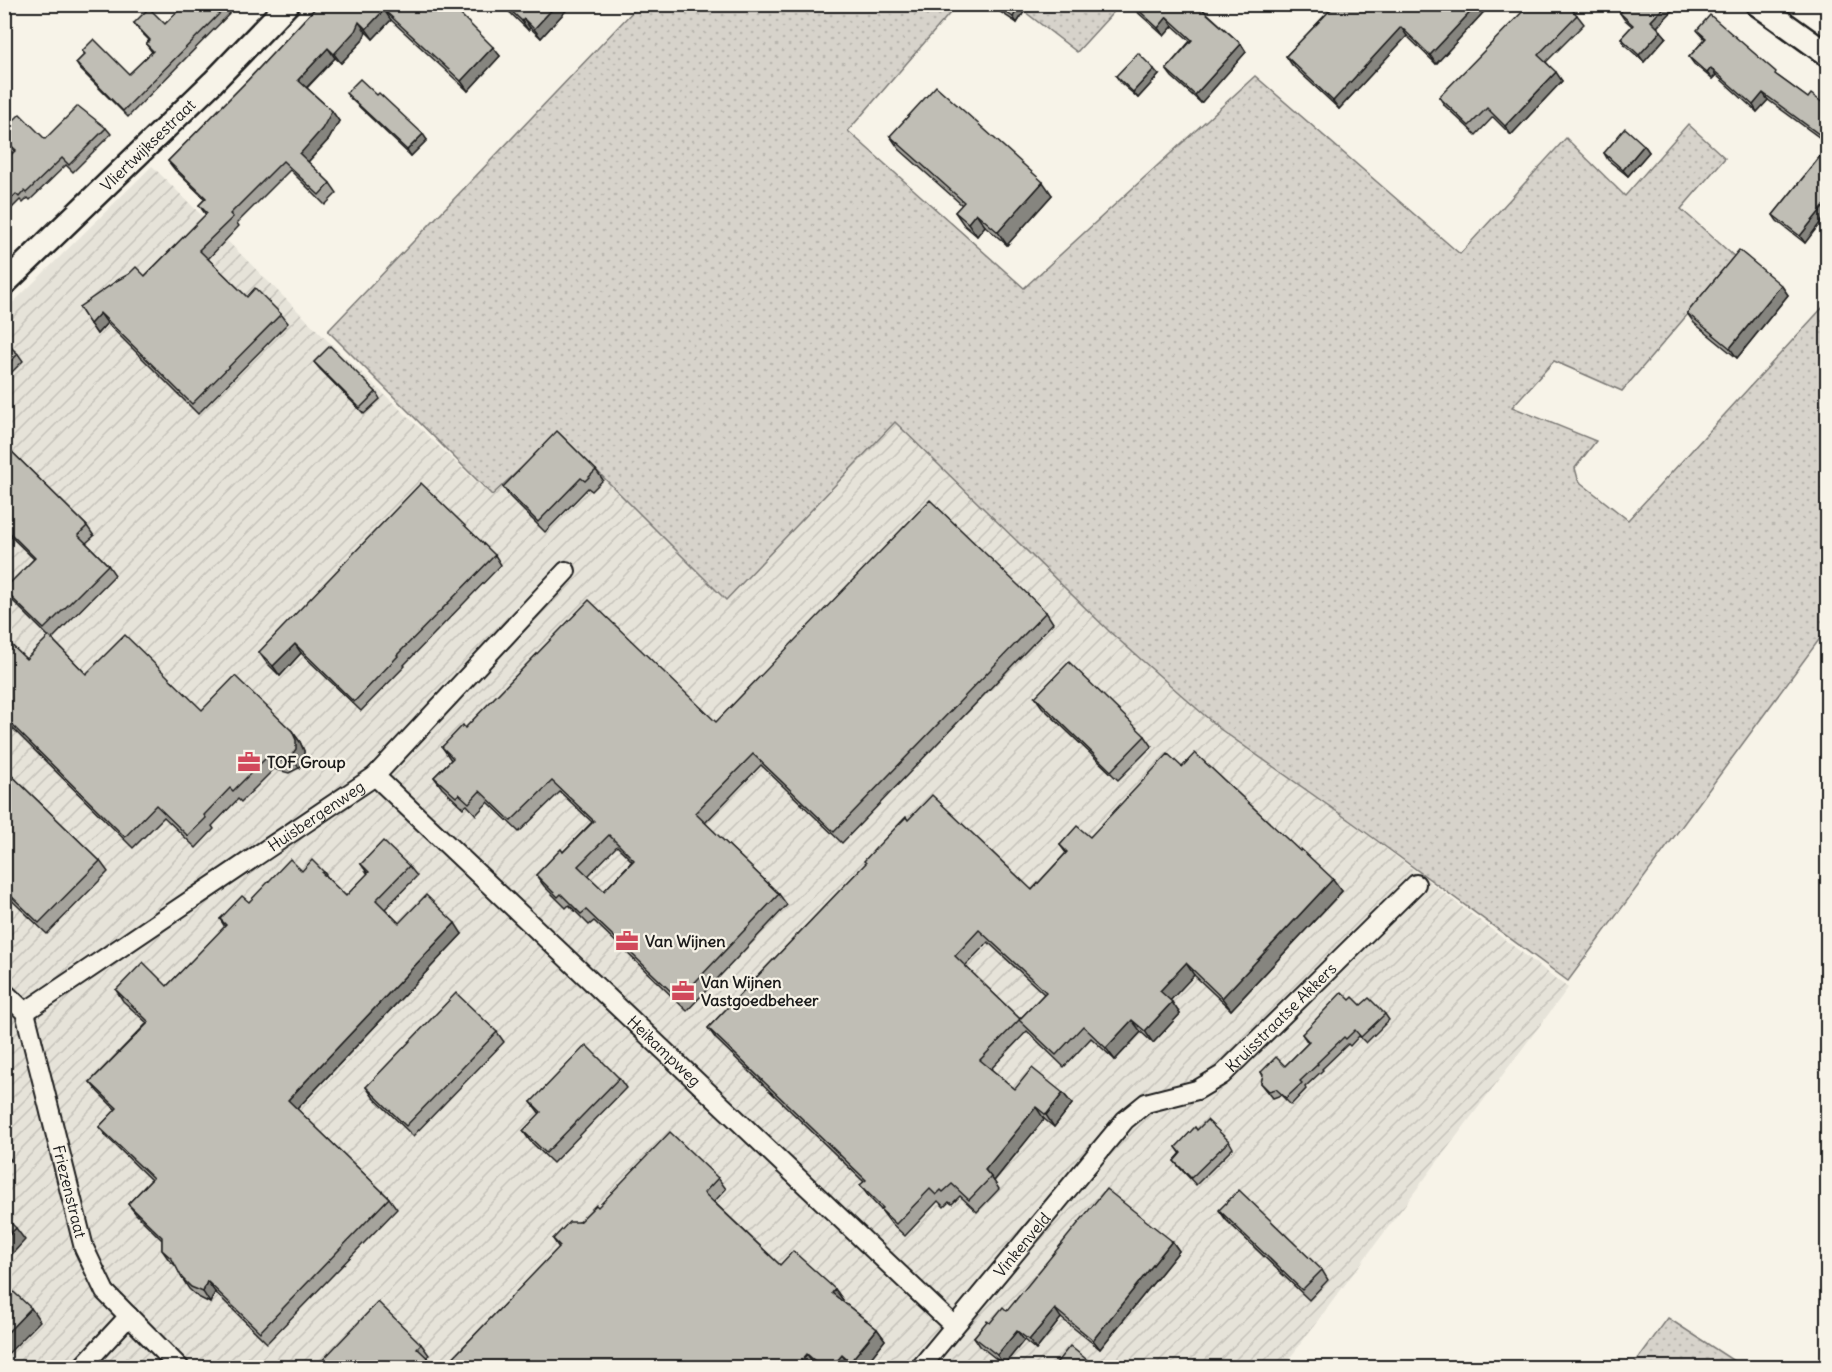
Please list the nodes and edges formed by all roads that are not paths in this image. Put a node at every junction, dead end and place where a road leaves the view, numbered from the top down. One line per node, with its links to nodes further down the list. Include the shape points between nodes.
1 (288, 4): 4 (street, Vliertwijksestraat)
2 (1757, 4): 3 (street)
3 (1827, 55)
4 (4, 284)
5 (566, 571): 6 (street, Huisbergenweg)
6 (375, 776): 9 (street, Huisbergenweg); 12 (street, Heikampweg)
7 (1416, 884): 10 (street, Kruisstraatse Akkers, via 1222,1075 1197,1090 1146,1103)
8 (4, 992): 9 (street)
9 (25, 1012): 11 (street, Friezenstraat, via 84,1248 105,1292)
10 (1125, 1120): 12 (street, Vinkenveld)
11 (129, 1316): 13 (street); 14 (street, Friezenstraat)
12 (954, 1326): 15 (street, Vinkenveld)
13 (81, 1368)
14 (180, 1368)
15 (920, 1368)

